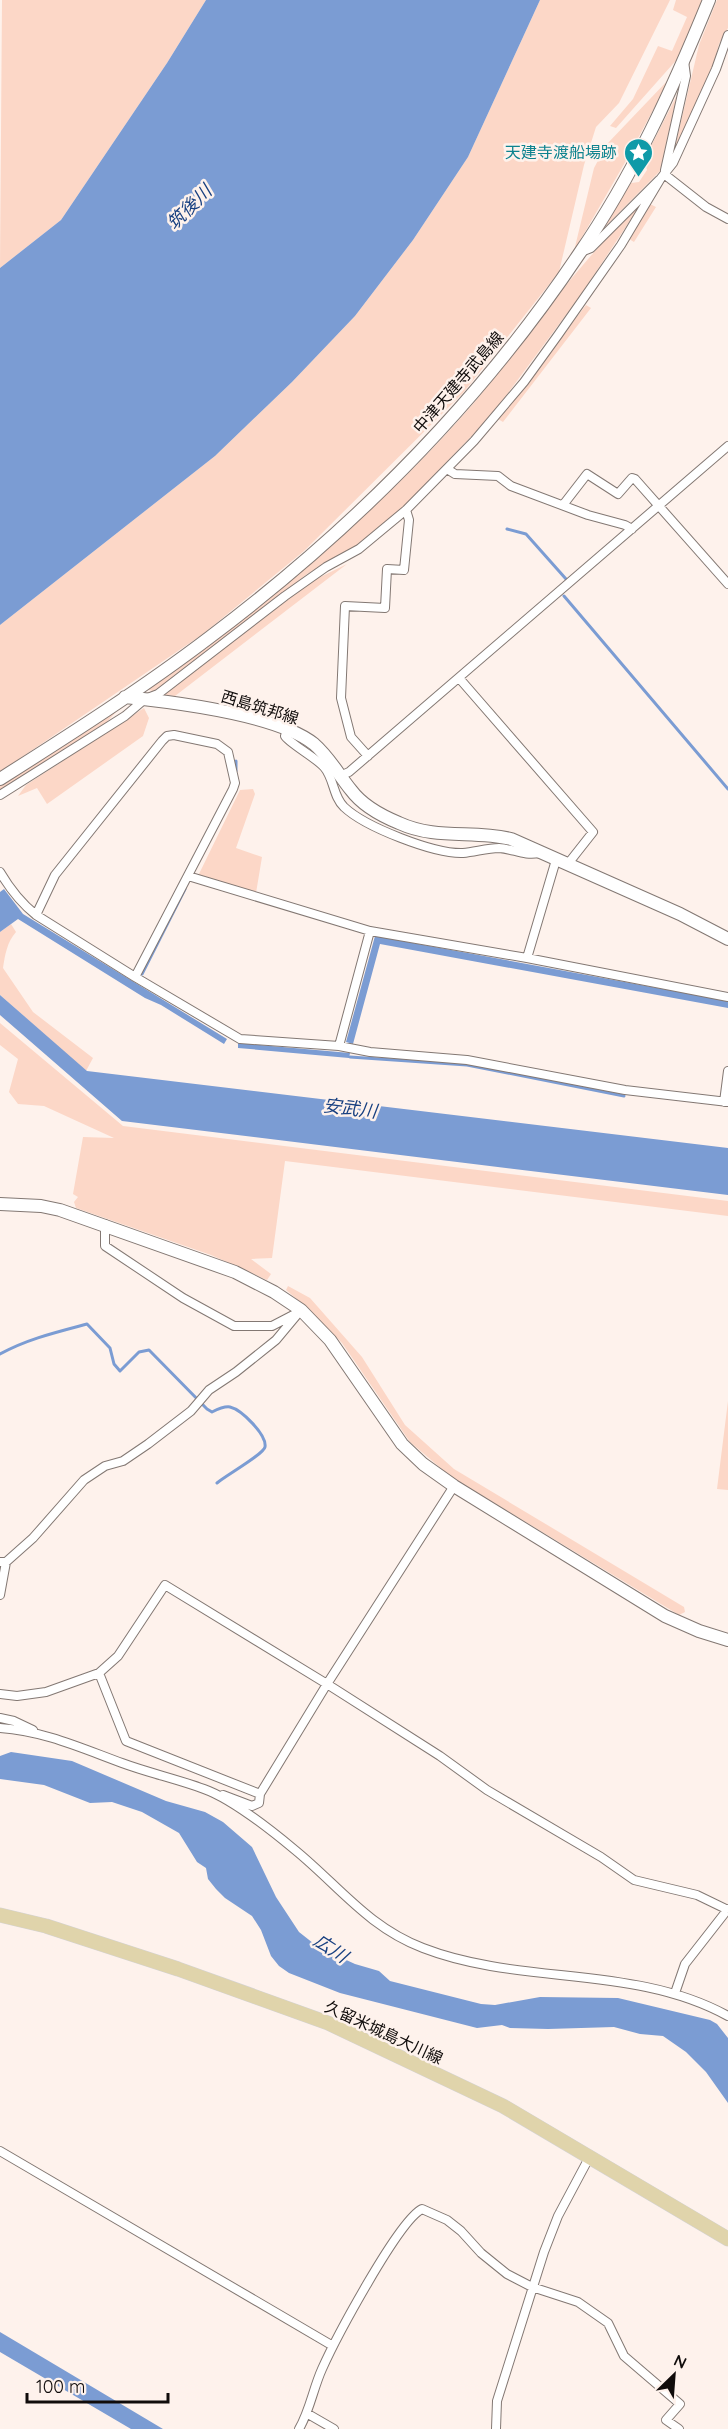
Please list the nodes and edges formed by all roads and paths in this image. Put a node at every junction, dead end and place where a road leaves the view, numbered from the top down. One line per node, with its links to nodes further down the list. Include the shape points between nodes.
1 (709, 0): 3 (main road, 中津天建寺武島線)
2 (728, 35): 4 (street, via 673,163)
3 (684, 61): 4 (street, via 686,76); 6 (main road, 中津天建寺武島線, via 634,162)
4 (663, 176): 5 (street); 6 (street, via 591,248); 8 (street, via 621,245 524,382)
5 (728, 219)
6 (581, 252): 15 (main road, 中津天建寺武島線, via 467,401 390,481 272,588)
7 (728, 446): 10 (street)
8 (447, 469): 9 (street, via 455,474 498,476 511,486); 11 (street)
9 (563, 505): 10 (street, via 587,474 618,494 635,478); 12 (street)
10 (659, 506): 12 (street); 13 (street)
11 (406, 510): 16 (street, via 359,549 326,567 158,694); 18 (street, via 409,519 404,570 387,568 385,608 345,606 341,698 351,737)
12 (632, 529): 14 (street)
13 (728, 584)
14 (459, 678): 18 (street); 23 (street, via 593,832)
15 (125, 697): 16 (main road, 西島筑邦線); 20 (main road)
16 (145, 699): 17 (main road, 西島筑邦線, via 220,710); 21 (street, via 125,716)
17 (287, 730): 19 (main road, 西島筑邦線, via 312,742); 22 (street, via 287,740 326,769 343,806 398,837 461,853 496,848 527,855)
18 (368, 756): 19 (street)
19 (342, 775): 22 (main road, 西島筑邦線, via 361,801 399,823 435,834 491,834)
20 (0, 779)
21 (0, 795)
22 (539, 853): 23 (main road, 西島筑邦線)
23 (561, 862): 28 (main road, 西島筑邦線); 29 (street)
24 (0, 872): 26 (street)
25 (188, 876): 26 (street, via 235,783 224,747 174,735 162,741 55,875); 27 (street); 30 (street)
26 (36, 915): 30 (street)
27 (370, 931): 29 (street); 32 (street)
28 (726, 934)
29 (527, 958): 31 (street)
30 (135, 977): 32 (street, via 234,1037)
31 (728, 997)
32 (339, 1046): 34 (street, via 467,1060 625,1090)
33 (728, 1071): 34 (street)
34 (726, 1102)
35 (0, 1204): 36 (main road, via 41,1206)
36 (105, 1224): 37 (main road, via 235,1272); 37 (street, via 105,1245 183,1299 234,1326 272,1326)
37 (301, 1310): 38 (main road, via 330,1340 402,1444); 39 (street, via 276,1340 209,1390 191,1411 123,1461 105,1466 84,1480 33,1538)
38 (454, 1486): 41 (main road, via 665,1616); 43 (street)
39 (3, 1562): 40 (street)
40 (0, 1595)
41 (728, 1640)
42 (99, 1673): 43 (street, via 118,1656 165,1585); 44 (street, via 46,1692); 49 (street, via 126,1741)
43 (327, 1684): 49 (street); 50 (street, via 440,1755 487,1790 634,1880 697,1894)
44 (0, 1694)
45 (0, 1718): 47 (street)
46 (0, 1728): 47 (street)
47 (37, 1733): 48 (street)
48 (216, 1794): 49 (street, via 252,1806 259,1803); 52 (street, via 296,1850 362,1913 400,1939 426,1950 482,1963 640,1984)
49 (260, 1794)
50 (727, 1909): 52 (street, via 685,1964)
51 (0, 1915): 55 (main road, 久留米城島大川線, via 178,1969 328,2023 503,2106)
52 (675, 1993): 53 (street)
53 (728, 2016)
54 (0, 2151): 58 (street)
55 (590, 2156): 56 (main road, 久留米城島大川線); 57 (street, via 558,2216)
56 (728, 2239)
57 (532, 2287): 58 (street, via 498,2267 447,2220 422,2209 395,2241); 62 (street, via 497,2401); 63 (street, via 578,2302 608,2323 624,2356 680,2404 666,2420)
58 (333, 2346): 59 (street, via 310,2398)
59 (308, 2414): 60 (street); 61 (street)
60 (299, 2429)
61 (334, 2429)
62 (495, 2429)
63 (679, 2429)

